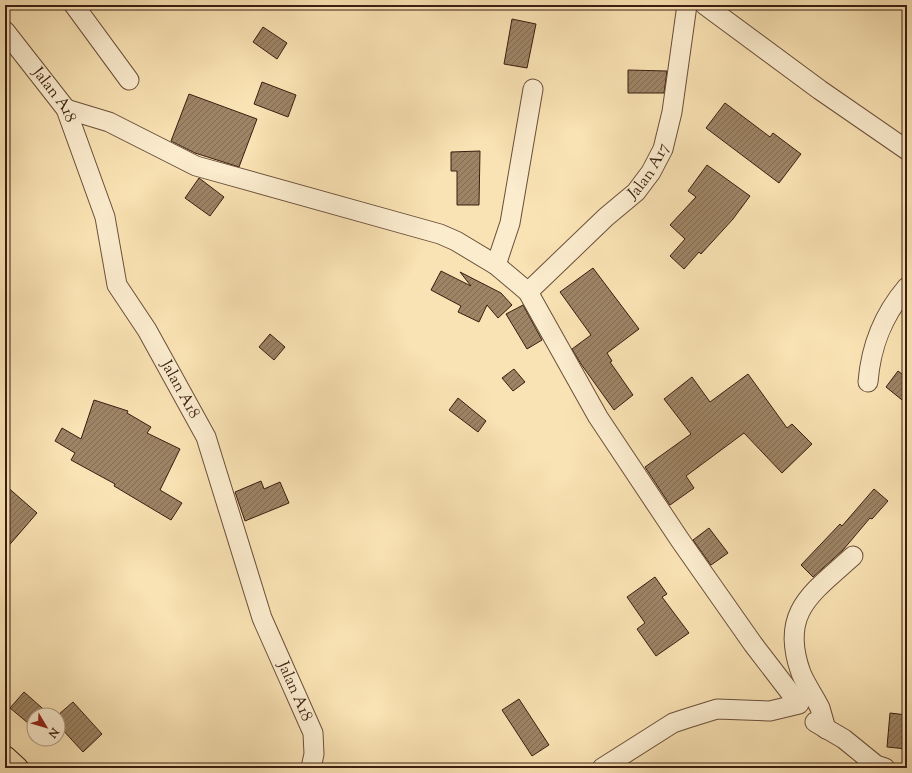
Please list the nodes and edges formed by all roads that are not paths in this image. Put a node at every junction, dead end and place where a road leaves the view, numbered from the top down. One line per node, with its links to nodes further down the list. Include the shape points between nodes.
1 (74, 5): 5 (street)
2 (687, 5): 11 (street, Jalan A17, via 672,112 663,149 651,172 636,192 606,217)
3 (705, 5): 8 (street)
4 (5, 31): 7 (street, Jalan A18)
5 (129, 80)
6 (532, 89): 9 (street, via 510,223)
7 (66, 109): 9 (street, via 109,122 196,166 440,234); 19 (street, Jalan A18, via 105,217 118,285 147,330 206,437 262,618 313,733 314,754)
8 (907, 150)
9 (496, 265): 11 (street)
10 (907, 287): 12 (street, via 887,313 878,332)
11 (528, 292): 14 (street, via 598,417 680,540)
12 (868, 382)
13 (853, 556): 15 (street, via 804,602 794,627 794,648 802,674 820,708)
14 (799, 704): 15 (street, via 808,715); 20 (street, via 770,711 717,709 688,718 673,723)
15 (826, 728): 17 (street, via 844,739)
16 (5, 757): 18 (highway)
17 (875, 765)
18 (18, 768)
19 (311, 768)
20 (602, 768)

